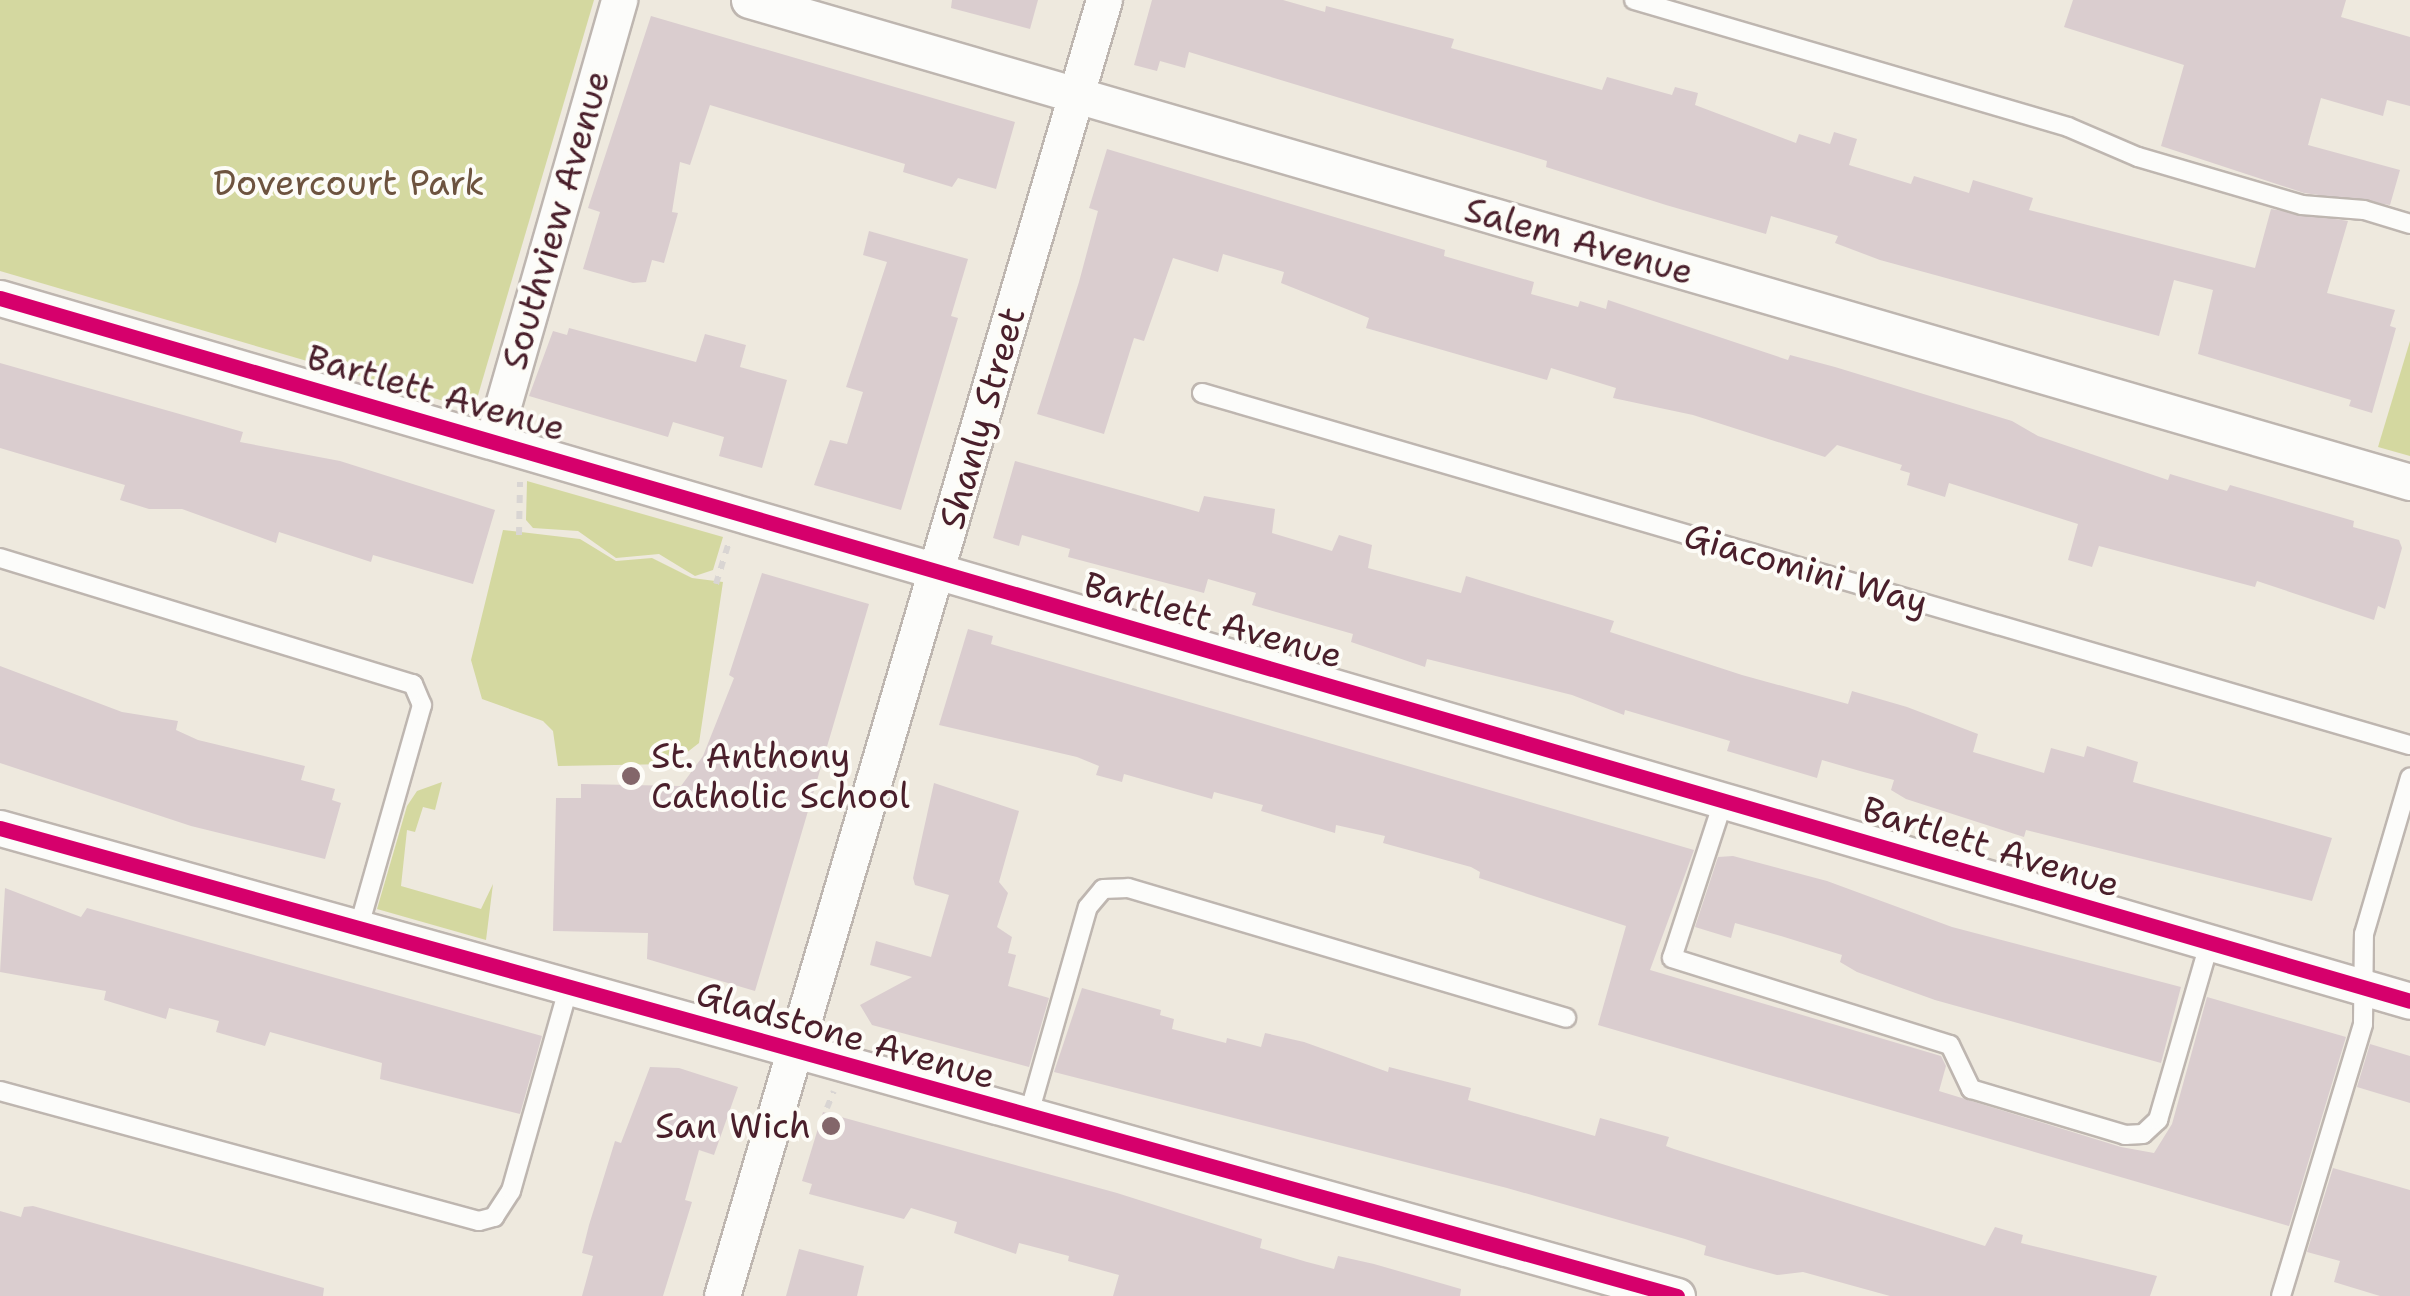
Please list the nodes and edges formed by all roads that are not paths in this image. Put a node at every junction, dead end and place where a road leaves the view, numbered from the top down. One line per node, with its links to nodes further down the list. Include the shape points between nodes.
1 (619, 0): 9 (street, Southview Avenue)
2 (749, 0): 5 (street, Salem Avenue)
3 (1104, 0): 5 (street, Shanly Street)
4 (1634, 0): 6 (lane, via 2068,127 2138,157 2302,205 2364,210)
5 (1076, 95): 10 (street, Salem Avenue); 12 (street, Shanly Street)
6 (2410, 224)
7 (0, 298): 9 (street, Bartlett Avenue)
8 (1202, 393): 13 (lane, Giacomini Way)
9 (493, 440): 12 (street, Bartlett Avenue)
10 (2410, 482)
11 (0, 558): 17 (lane, via 413,684 422,705)
12 (937, 572): 15 (street, Bartlett Avenue); 23 (street, Shanly Street)
13 (2410, 745)
14 (2410, 778): 19 (lane, via 2364,934)
15 (1724, 799): 18 (street, Bartlett Avenue); 18 (lane, via 1672,958 1950,1045 1971,1089 2143,1134 2158,1120)
16 (0, 828): 17 (street, Gladstone Avenue)
17 (358, 930): 20 (street, Gladstone Avenue)
18 (2208, 944): 19 (street, Bartlett Avenue)
19 (2367, 988): 21 (street, Bartlett Avenue); 28 (lane, via 2363,1024)
20 (568, 990): 23 (street, Gladstone Avenue); 24 (lane, via 511,1191 494,1217 478,1221)
21 (2410, 1001)
22 (1566, 1018): 25 (lane, via 1128,888 1103,890 1088,907)
23 (796, 1052): 25 (street, Gladstone Avenue); 26 (street, Shanly Street)
24 (0, 1090)
25 (1027, 1118): 27 (street, Gladstone Avenue)
26 (722, 1296)
27 (1677, 1296)
28 (2281, 1296)

